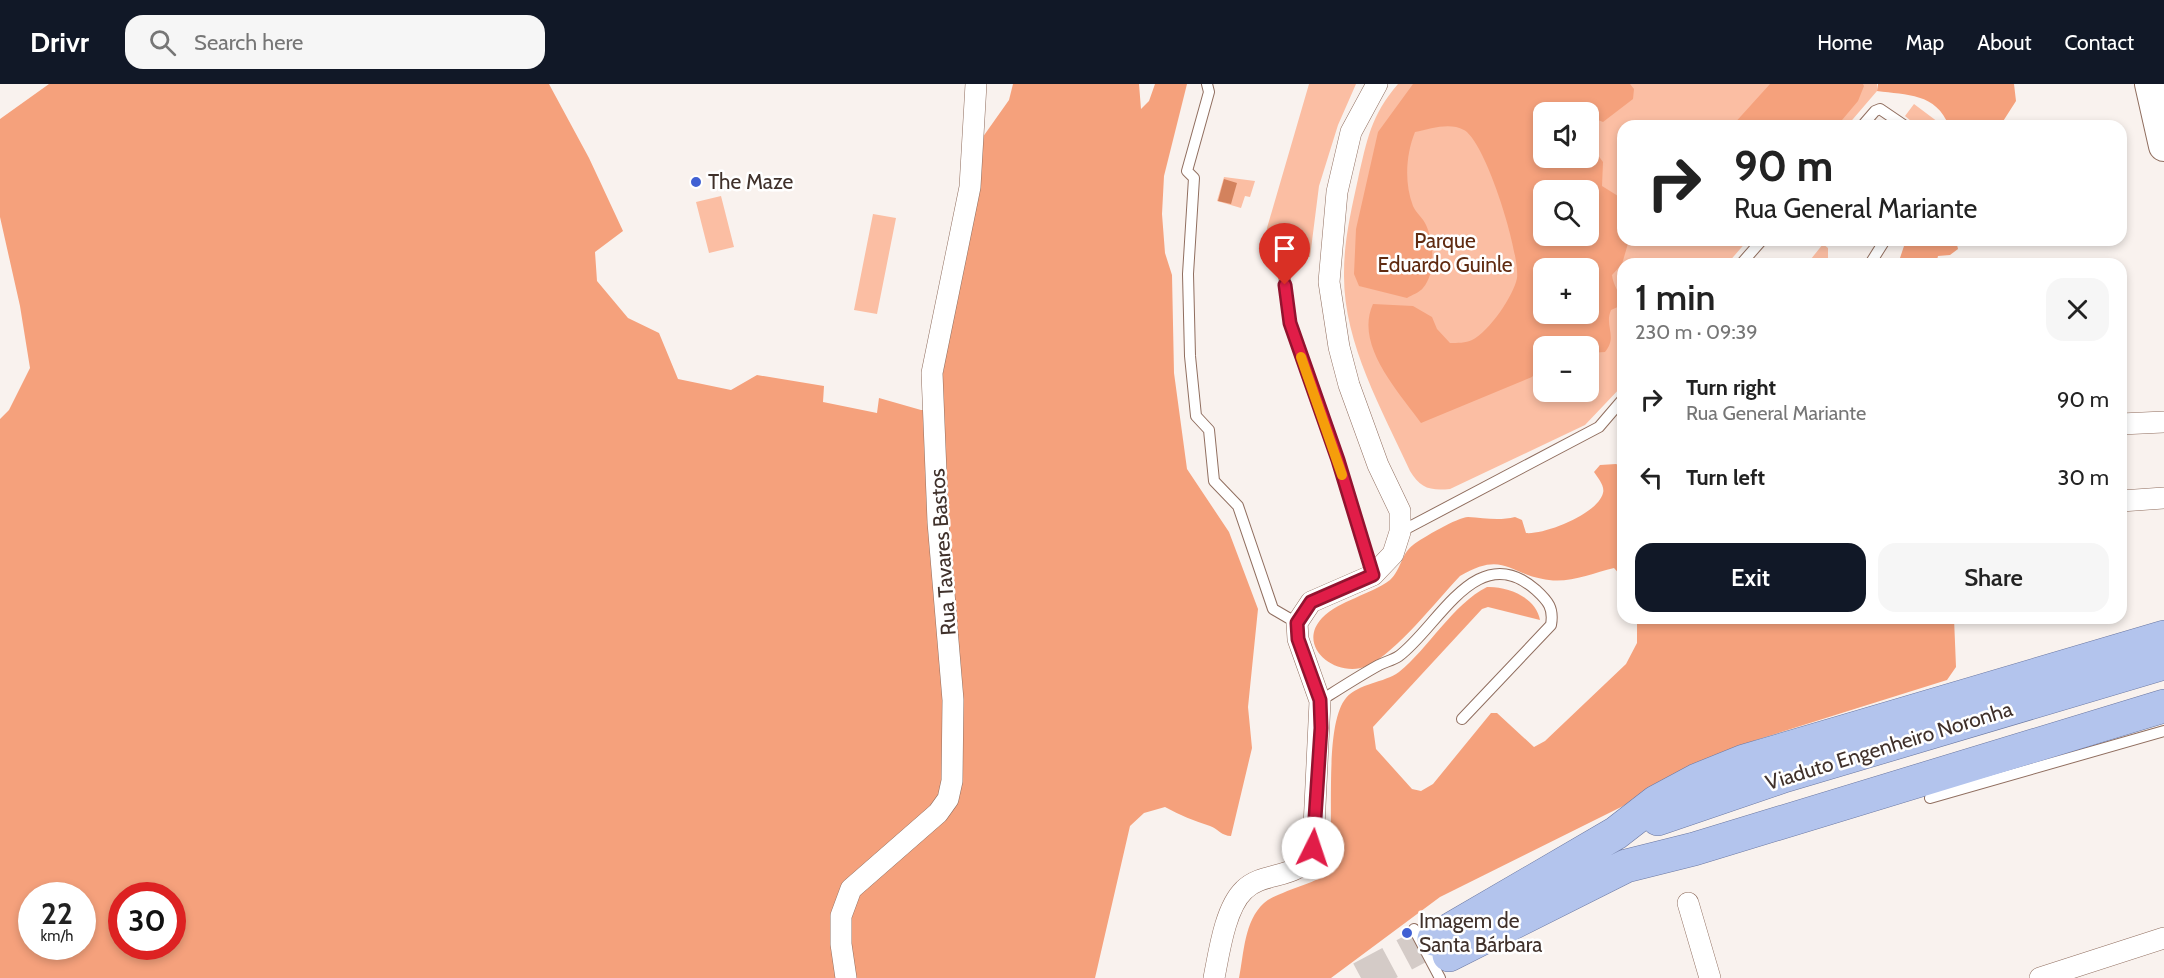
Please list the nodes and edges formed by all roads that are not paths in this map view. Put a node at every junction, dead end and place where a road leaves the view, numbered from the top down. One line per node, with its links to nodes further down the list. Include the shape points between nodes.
1 (976, 84): 33 (street, Rua Tavares Bastos, via 970,187 932,373 938,522 953,700 952,781 948,799 938,813 851,889 841,916)
2 (1207, 84): 18 (lane, via 1209,92 1187,171 1194,178 1188,274 1196,416 1209,430 1214,481 1238,506 1273,609)
3 (1377, 84): 16 (street, via 1351,132 1337,192 1329,282 1349,385)
4 (2150, 84): 7 (main road)
5 (1867, 120): 6 (lane, via 1880,110)
6 (1896, 120)
7 (2164, 147)
8 (1757, 246): 9 (lane)
9 (1746, 258)
10 (1283, 266): 17 (lane, via 1290,323)
11 (1617, 406): 16 (lane, via 1599,427)
12 (2164, 422): 13 (street)
13 (2127, 424)
14 (2164, 498): 15 (street)
15 (2127, 501)
16 (1400, 521): 17 (street, via 1393,554)
17 (1373, 575): 18 (street, via 1311,602)
18 (1297, 623): 22 (street, via 1298,639)
19 (2164, 637): 28 (main road, via 1744,762 1697,780 1656,802)
20 (2164, 663): 26 (main road, Viaduto Engenheiro Noronha)
21 (2164, 684): 26 (main road, Viaduto Engenheiro Noronha)
22 (1320, 700): 24 (lane, via 1399,657 1464,589 1480,578 1512,575 1526,582 1550,605 1551,625); 34 (street, via 1310,857 1298,870 1250,885 1243,891 1227,920)
23 (2164, 706): 29 (main road, via 1694,849)
24 (1462, 719)
25 (2164, 731): 27 (lane)
26 (1787, 787): 28 (main road, Viaduto Engenheiro Noronha); 29 (main road, Viaduto Engenheiro Noronha, via 1696,827)
27 (1930, 798)
28 (1616, 833): 32 (main road)
29 (1626, 866): 32 (main road)
30 (1688, 903): 35 (street)
31 (2164, 938): 36 (street)
32 (1433, 951)
33 (846, 978)
34 (1214, 978)
35 (1710, 978)
36 (2040, 978)

